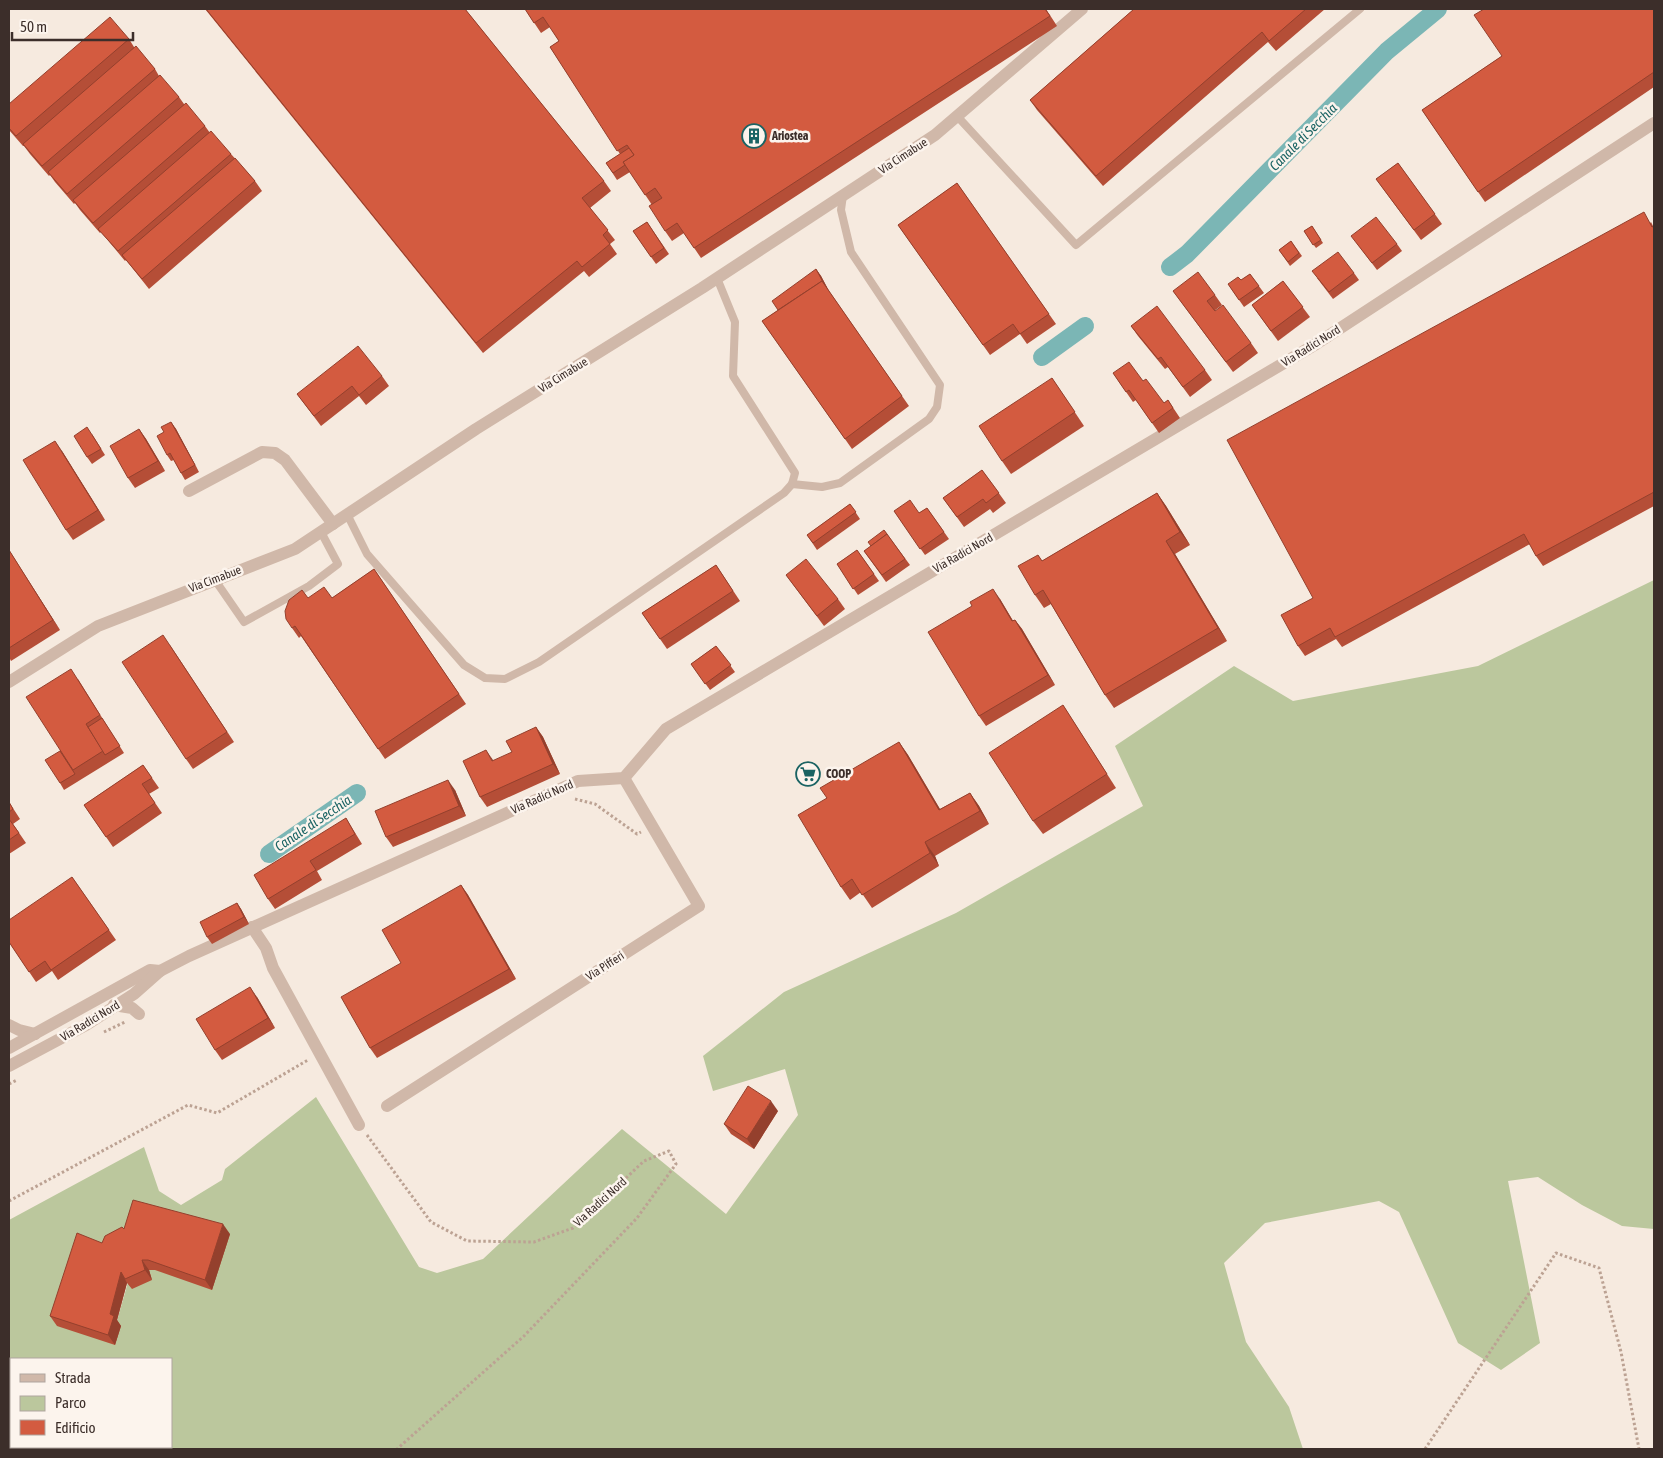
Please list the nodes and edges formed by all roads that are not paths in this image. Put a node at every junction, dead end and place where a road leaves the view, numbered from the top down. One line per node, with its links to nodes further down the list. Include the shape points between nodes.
1 (1082, 9): 3 (street, Via Cimabue)
2 (1360, 9): 3 (lane, via 1076,245)
3 (957, 116): 5 (street, Via Cimabue, via 935,135)
4 (1654, 123): 14 (street, Via Radici Nord, via 1316,344 666,729)
5 (843, 196): 6 (street, Via Cimabue); 7 (lane, via 841,210 851,252 940,385 937,407 929,419 840,483 822,487)
6 (717, 278): 7 (lane, via 735,322 733,376 795,473); 9 (street, Via Cimabue)
7 (792, 484): 9 (lane, via 784,493 539,662 505,679 486,678 455,657 367,554)
8 (188, 491): 10 (street, via 262,452 275,453 285,460)
9 (347, 514): 10 (street, Via Cimabue)
10 (333, 524): 11 (street, Via Cimabue)
11 (321, 532): 12 (street, Via Cimabue, via 295,549); 12 (lane, via 338,564 309,586 244,622)
12 (215, 580): 13 (street, Via Cimabue, via 98,626)
13 (9, 682)
14 (624, 778): 15 (street, Via Radici Nord, via 578,781); 24 (street, Via Pifferi, via 699,906)
15 (252, 927): 16 (street, Via Radici Nord); 25 (street)
16 (160, 971): 17 (street, Via Radici Nord); 18 (street, Via Radici Nord, via 150,970)
17 (143, 986): 19 (street, Via Radici Nord); 19 (street, via 139,1014 132,1008)
18 (91, 1003): 19 (street); 21 (street, Via Radici Nord)
19 (117, 1005): 23 (street, Via Radici Nord)
20 (9, 1025): 21 (street)
21 (35, 1034): 22 (street, Via Radici Nord)
22 (9, 1048)
23 (12, 1064)
24 (387, 1106)
25 (359, 1125)

